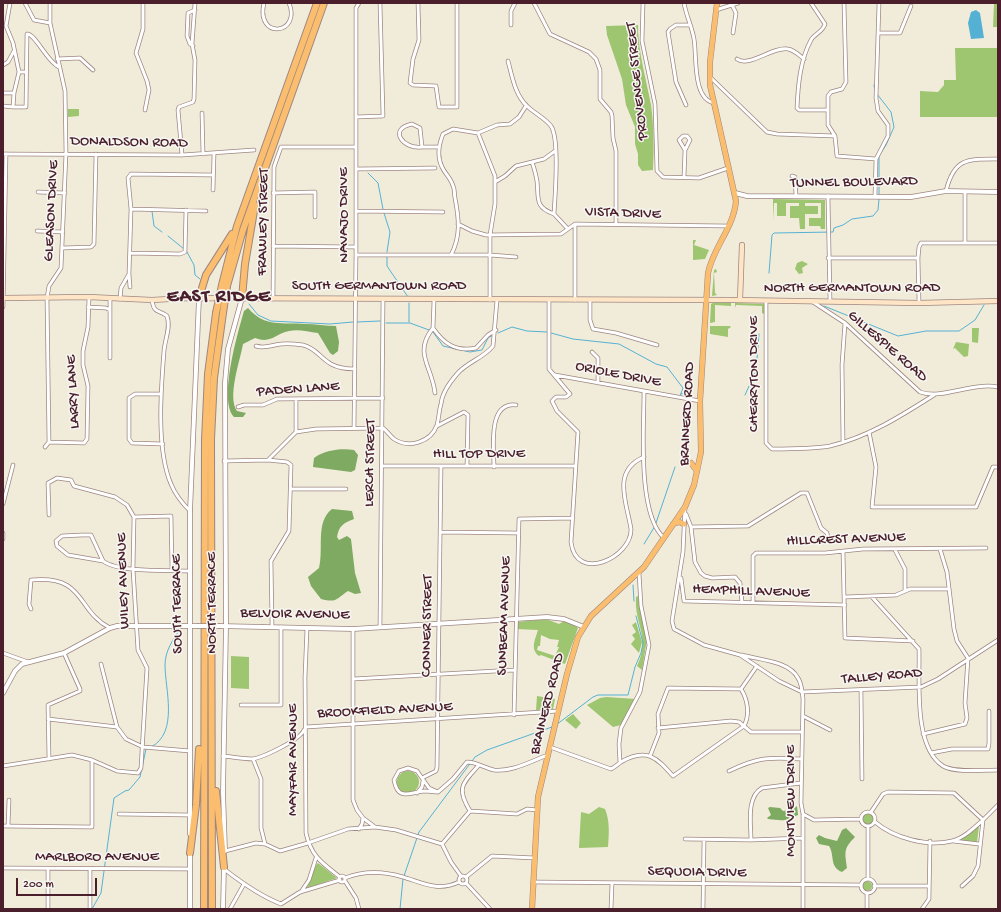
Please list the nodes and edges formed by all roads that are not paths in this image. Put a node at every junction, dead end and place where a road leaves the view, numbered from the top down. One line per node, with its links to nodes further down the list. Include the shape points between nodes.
1 (10, 3): 35 (street, via 6,24)
2 (25, 3): 29 (street, via 34,20)
3 (50, 3): 29 (street, GLEASON DRIVE)
4 (144, 3): 53 (street, via 143,29 136,53 148,82)
5 (195, 3): 27 (street)
6 (264, 3): 7 (street, via 266,23 278,30 289,20)
7 (288, 3)
8 (317, 3): 103 (highway)
9 (324, 3): 82 (highway)
10 (356, 3): 26 (street, NAVAJO DRIVE)
11 (359, 3): 26 (street)
12 (380, 3): 56 (street, via 383,116)
13 (418, 3): 14 (street, via 419,40 410,83 436,86 439,107 457,107)
14 (457, 3)
15 (515, 3): 30 (street, via 511,10)
16 (534, 3): 102 (street, via 550,34 578,45 593,55 599,65 599,95 611,112 616,151)
17 (643, 3): 79 (street, PROVENCE STREET, via 642,41 654,104 657,171 663,177)
18 (684, 3): 31 (street)
19 (717, 3): 28 (main road, BRAINERD ROAD)
20 (738, 3): 24 (street)
21 (811, 3): 37 (street, via 825,24 811,39)
22 (844, 3): 54 (street, via 846,82 842,88 828,96)
23 (879, 3): 32 (street)
24 (732, 5): 28 (street); 33 (street, via 736,13)
25 (910, 6): 32 (street, via 900,32)
26 (356, 8): 56 (street, NAVAJO DRIVE)
27 (195, 10): 34 (street); 34 (street, via 188,13 187,32)
28 (716, 10): 45 (main road, BRAINERD ROAD)
29 (50, 23): 36 (street, GLEASON DRIVE)
30 (511, 25)
31 (690, 25): 48 (street, via 694,39 698,83 707,100); 49 (street, via 676,25 668,32 676,82)
32 (878, 32): 71 (street, via 876,98 878,111 888,125 888,136)
33 (733, 33)
34 (193, 46): 70 (street, via 194,99 191,104 179,107 178,112)
35 (14, 51): 40 (street, via 8,62); 43 (street)
36 (58, 58): 41 (street, GLEASON DRIVE); 42 (street, via 80,58)
37 (804, 58): 38 (street, via 794,50 786,48 745,62); 54 (street, via 798,83 798,108)
38 (737, 60)
39 (508, 61): 51 (street, via 515,86)
40 (3, 65)
41 (59, 67): 44 (street, via 52,63 33,36 28,33); 65 (street, GLEASON DRIVE, via 65,91)
42 (93, 70)
43 (19, 72): 44 (street); 47 (street)
44 (26, 72): 52 (street, via 26,107)
45 (710, 77): 48 (main road, BRAINERD ROAD); 58 (street, via 767,132)
46 (3, 93): 47 (street)
47 (14, 93): 52 (street)
48 (714, 103): 75 (main road, BRAINERD ROAD)
49 (686, 105)
50 (3, 106): 52 (street)
51 (526, 106): 57 (street, via 514,122 497,125); 64 (street, via 552,127)
52 (13, 107)
53 (145, 110)
54 (827, 110): 58 (street, via 828,125)
55 (202, 113): 68 (street)
56 (356, 117): 59 (street, NAVAJO DRIVE)
57 (478, 133): 61 (street, via 448,130 443,134); 80 (street, via 492,167)
58 (835, 136): 71 (street, via 837,156)
59 (356, 147): 76 (street, NAVAJO DRIVE); 84 (street, FRAWLEY STREET, via 281,147 274,167)
60 (422, 147): 60 (street, via 420,128 412,124 402,127 399,136 405,144); 61 (street)
61 (440, 147): 100 (street, via 442,167 454,187)
62 (254, 150): 69 (street, DONALDSON ROAD)
63 (685, 150): 63 (street, via 690,140 687,136 679,140); 79 (street)
64 (555, 151): 73 (street, via 544,159); 98 (street)
65 (66, 153): 66 (street, DONALDSON ROAD); 67 (street, DONALDSON ROAD); 88 (street, GLEASON DRIVE)
66 (4, 154): 123 (street)
67 (96, 154): 70 (street, DONALDSON ROAD); 114 (street, via 94,244 91,247)
68 (203, 154): 69 (street, DONALDSON ROAD); 70 (street, DONALDSON ROAD)
69 (214, 154): 77 (street)
70 (182, 155)
71 (876, 158): 92 (street)
72 (998, 159): 85 (street, via 971,159 961,163 951,173)
73 (532, 162): 80 (street, via 516,166); 98 (street, via 537,183 536,198 541,207)
74 (435, 168): 76 (street)
75 (728, 168): 79 (street, via 699,178); 89 (main road, BRAINERD ROAD)
76 (356, 169): 96 (street, NAVAJO DRIVE)
77 (213, 175): 81 (street); 93 (street, via 131,174 128,178)
78 (792, 176): 90 (street, via 795,177)
79 (684, 177)
80 (495, 182): 108 (street, via 495,204)
81 (213, 190)
82 (257, 190): 124 (highway); 130 (highway)
83 (38, 192): 88 (street)
84 (273, 192): 99 (street, via 315,192); 112 (street, FRAWLEY STREET)
85 (946, 192): 86 (street, TUNNEL BOULEVARD); 92 (street, TUNNEL BOULEVARD, via 911,197)
86 (965, 192): 87 (street, TUNNEL BOULEVARD); 109 (street)
87 (998, 192)
88 (65, 193): 107 (street, GLEASON DRIVE)
89 (735, 193): 90 (street, TUNNEL BOULEVARD, via 747,196); 104 (main road, BRAINERD ROAD, via 736,206)
90 (796, 196): 91 (street, TUNNEL BOULEVARD)
91 (828, 196): 92 (street, TUNNEL BOULEVARD); 120 (street)
92 (875, 196)
93 (131, 209): 94 (street); 115 (street)
94 (186, 210): 95 (street); 115 (street, via 185,252)
95 (206, 211)
96 (356, 211): 97 (street); 113 (street, NAVAJO DRIVE)
97 (442, 212)
98 (554, 214): 105 (street)
99 (315, 217)
100 (458, 224): 108 (street, VISTA DRIVE, via 472,231); 117 (street, via 458,240)
101 (575, 224): 102 (street, VISTA DRIVE); 105 (street, VISTA DRIVE); 141 (street)
102 (616, 224): 104 (street, VISTA DRIVE)
103 (237, 226): 124 (highway); 129 (highway, via 206,275)
104 (727, 226): 143 (main road, BRAINERD ROAD, via 711,261)
105 (567, 228): 108 (street, VISTA DRIVE, via 561,234)
106 (37, 231): 107 (street)
107 (63, 232): 114 (street, GLEASON DRIVE)
108 (490, 235): 118 (street)
109 (965, 242): 110 (street); 121 (street, via 921,243)
110 (998, 243)
111 (742, 245): 144 (main road)
112 (273, 246): 113 (street); 133 (street, FRAWLEY STREET)
113 (356, 247): 116 (street, NAVAJO DRIVE)
114 (63, 248): 128 (street, GLEASON DRIVE, via 61,268 49,286)
115 (130, 253): 122 (street)
116 (356, 255): 117 (street); 134 (street, NAVAJO DRIVE)
117 (451, 255): 118 (street)
118 (490, 255): 119 (street); 138 (street)
119 (516, 257)
120 (828, 258): 121 (street); 146 (street)
121 (918, 258): 149 (street)
122 (129, 274): 125 (street); 132 (street, via 121,288)
123 (3, 276): 127 (street)
124 (224, 286): 153 (highway, bridge)
125 (130, 287)
126 (88, 297): 128 (main road, SOUTH GERMANTOWN ROAD); 131 (main road, SOUTH GERMANTOWN ROAD); 151 (street, LARRY LANE)
127 (3, 298): 128 (main road, SOUTH GERMANTOWN ROAD); 150 (street)
128 (48, 298): 181 (street, GLEASON DRIVE)
129 (199, 298): 130 (main road, SOUTH GERMANTOWN ROAD); 135 (main road, SOUTH GERMANTOWN ROAD); 200 (street, SOUTH TERRACE)
130 (242, 298): 133 (main road, SOUTH GERMANTOWN ROAD); 186 (street, NORTH TERRACE, via 227,360)
131 (110, 299): 132 (main road, SOUTH GERMANTOWN ROAD); 152 (street)
132 (120, 299): 135 (main road, SOUTH GERMANTOWN ROAD)
133 (273, 299): 134 (main road, SOUTH GERMANTOWN ROAD)
134 (356, 299): 136 (main road, SOUTH GERMANTOWN ROAD); 161 (street, NAVAJO DRIVE)
135 (152, 300): 167 (street, via 153,308 167,316 169,325 165,339)
136 (383, 300): 137 (main road, SOUTH GERMANTOWN ROAD); 170 (street, LERCH STREET)
137 (434, 300): 138 (main road, SOUTH GERMANTOWN ROAD); 155 (street)
138 (490, 300): 139 (main road, SOUTH GERMANTOWN ROAD)
139 (497, 300): 140 (main road, SOUTH GERMANTOWN ROAD); 156 (street)
140 (549, 300): 141 (main road, SOUTH GERMANTOWN ROAD); 162 (street, via 549,369)
141 (575, 300): 142 (main road, SOUTH GERMANTOWN ROAD)
142 (590, 300): 143 (main road, SOUTH GERMANTOWN ROAD); 157 (street, via 590,320 593,329 616,332)
143 (706, 300): 144 (main road, NORTH GERMANTOWN ROAD); 172 (main road, BRAINERD ROAD)
144 (740, 300): 145 (main road, NORTH GERMANTOWN ROAD)
145 (766, 301): 148 (main road, NORTH GERMANTOWN ROAD); 180 (street, CHERRYTON DRIVE, via 766,443 776,449 829,446)
146 (830, 301): 148 (main road, NORTH GERMANTOWN ROAD); 149 (main road, NORTH GERMANTOWN ROAD)
147 (998, 301): 149 (main road, NORTH GERMANTOWN ROAD)
148 (813, 302): 154 (street, GILLESPIE ROAD)
149 (919, 303)
150 (3, 307)
151 (88, 307): 152 (street); 181 (street, LARRY LANE, via 88,327 83,351 88,386 87,439 84,443)
152 (110, 310): 160 (street)
153 (219, 313): 255 (highway, via 206,403); 279 (highway, via 211,439)
154 (844, 323): 168 (street, GILLESPIE ROAD, via 917,389); 180 (street)
155 (433, 328): 156 (street, via 449,346 463,349 476,348); 166 (street, via 425,339 423,354)
156 (496, 330): 175 (street, via 491,349 466,365 447,388)
157 (657, 345)
158 (256, 346): 161 (street, via 304,345 313,348 331,364)
159 (592, 352): 163 (street, via 598,358)
160 (110, 358)
161 (355, 369): 169 (street, NAVAJO DRIVE)
162 (556, 375): 163 (street, ORIOLE DRIVE); 193 (street, via 570,394 552,400 558,411 578,432)
163 (598, 382): 165 (street, ORIOLE DRIVE)
164 (998, 387): 168 (street, GILLESPIE ROAD, via 980,385)
165 (644, 392): 172 (street, ORIOLE DRIVE); 184 (street)
166 (434, 393)
167 (161, 394): 182 (street); 182 (street, via 135,394 129,398 129,439 132,443)
168 (934, 394): 179 (street, via 886,425)
169 (354, 398): 170 (street, PADEN LANE); 171 (street, PADEN LANE); 176 (street, NAVAJO DRIVE)
170 (383, 398): 177 (street, LERCH STREET)
171 (296, 399): 174 (street, PADEN LANE); 178 (street)
172 (700, 401): 195 (main road, BRAINERD ROAD, via 701,452)
173 (516, 405): 192 (street, via 509,404 504,408 493,428)
174 (238, 407)
175 (437, 426): 177 (street, via 427,438 414,444 394,439); 191 (street, via 464,412 468,415)
176 (354, 428): 177 (street); 178 (street)
177 (383, 428): 189 (street, LERCH STREET)
178 (296, 432): 185 (street)
179 (869, 432): 180 (street); 194 (street, via 876,467 872,507 976,507 993,467)
180 (843, 441)
181 (49, 442): 183 (street, LARRY LANE)
182 (163, 444): 200 (street, via 170,483)
183 (45, 447)
184 (644, 457): 203 (street, via 628,468 623,484 631,529 627,544 618,554 601,562 588,563 579,560 573,553); 210 (street, via 644,486 655,527)
185 (268, 460): 186 (street); 196 (street, via 290,463)
186 (224, 461): 235 (street, NORTH TERRACE)
187 (690, 463): 195 (main road, via 695,466)
188 (13, 465): 198 (street)
189 (382, 466): 190 (street, HILL TOP DRIVE); 238 (street, LERCH STREET)
190 (442, 466): 191 (street, HILL TOP DRIVE); 207 (street, CONNER STREET)
191 (467, 466): 192 (street, HILL TOP DRIVE)
192 (494, 466): 193 (street, HILL TOP DRIVE)
193 (575, 466): 203 (street)
194 (998, 467)
195 (697, 472): 199 (main road, BRAINERD ROAD)
196 (291, 489): 197 (street); 236 (street, via 290,532 271,561)
197 (346, 489)
198 (3, 504)
199 (685, 510): 204 (main road, BRAINERD ROAD); 205 (street, TALLEY ROAD); 206 (street)
200 (190, 511): 220 (street, SOUTH TERRACE)
201 (49, 515): 202 (street, WILEY AVENUE, via 48,483 57,478 71,480 74,486 115,497 127,506)
202 (134, 517): 218 (street, WILEY AVENUE); 219 (street, via 170,516)
203 (573, 518): 209 (street, SUNBEAM AVENUE, via 519,519)
204 (673, 524): 205 (main road); 210 (main road, BRAINERD ROAD)
205 (684, 524): 222 (street, TALLEY ROAD)
206 (691, 527): 211 (street, via 748,526 801,493 807,493 821,528 827,533); 227 (street, via 697,568 705,576 712,578 735,577 740,584)
207 (440, 532): 209 (street); 232 (street, CONNER STREET)
208 (3, 533): 212 (street)
209 (518, 533): 231 (street, SUNBEAM AVENUE)
210 (664, 538): 221 (main road, BRAINERD ROAD)
211 (828, 538)
212 (3, 539)
213 (986, 548): 214 (street, HILLCREST AVENUE)
214 (940, 549): 215 (street, HILLCREST AVENUE); 223 (street)
215 (895, 550): 216 (street, HILLCREST AVENUE, via 863,549); 224 (street, via 905,570)
216 (843, 552): 225 (street); 228 (street, HILLCREST AVENUE, via 756,553 753,556)
217 (103, 561): 217 (street, via 68,555 56,546 56,541 62,536 91,535); 218 (street, via 109,565)
218 (133, 569): 219 (street); 233 (street, WILEY AVENUE)
219 (172, 570): 220 (street)
220 (190, 571): 234 (street, SOUTH TERRACE)
221 (639, 573): 239 (main road, BRAINERD ROAD, via 594,613); 288 (street, via 641,606 648,645 640,692 621,728)
222 (680, 574): 227 (street, HEMPHILL AVENUE, via 684,601); 247 (street, TALLEY ROAD, via 672,621 674,629 704,645)
223 (949, 589): 224 (street); 248 (street, via 957,641)
224 (905, 590): 226 (street, via 896,595)
225 (845, 597): 226 (street); 229 (street)
226 (872, 597): 244 (street)
227 (742, 602): 228 (street, HEMPHILL AVENUE)
228 (753, 602): 229 (street, HEMPHILL AVENUE)
229 (845, 606): 244 (street, via 845,638)
230 (31, 609): 240 (street, via 30,582 39,580 67,584 100,623)
231 (515, 619): 232 (street, BELVOIR AVENUE); 239 (street, BELVOIR AVENUE, via 553,617); 252 (street, SUNBEAM AVENUE)
232 (438, 624): 238 (street, BELVOIR AVENUE); 253 (street, CONNER STREET)
233 (136, 626): 234 (street, BELVOIR AVENUE); 240 (street, BELVOIR AVENUE); 276 (street, WILEY AVENUE, via 138,650 147,668)
234 (191, 626): 235 (street, BELVOIR AVENUE, bridge); 278 (street, SOUTH TERRACE)
235 (226, 626): 236 (street, BELVOIR AVENUE); 282 (street, NORTH TERRACE)
236 (272, 626): 237 (street, BELVOIR AVENUE)
237 (282, 627): 241 (street, BELVOIR AVENUE); 261 (street, via 281,704)
238 (380, 627): 242 (street, BELVOIR AVENUE)
239 (584, 627): 262 (main road, BRAINERD ROAD, via 576,645)
240 (110, 628): 246 (street, BELVOIR AVENUE)
241 (307, 628): 242 (street, BELVOIR AVENUE); 271 (street, MAYFAIR AVENUE)
242 (353, 629): 254 (street)
243 (998, 640): 248 (street, TALLEY ROAD)
244 (913, 641): 256 (street, via 919,649)
245 (3, 653): 249 (street)
246 (64, 653): 249 (street, BELVOIR AVENUE); 266 (street, via 80,691 48,705)
247 (740, 655): 251 (street, TALLEY ROAD); 259 (street, TALLEY ROAD, via 785,666 799,679)
248 (968, 658): 256 (street, TALLEY ROAD, via 938,679); 275 (street, via 967,718 964,724)
249 (28, 662): 260 (street, BELVOIR AVENUE, via 15,671)
250 (101, 664): 270 (street)
251 (757, 666): 257 (street); 259 (street, TALLEY ROAD)
252 (514, 670): 253 (street); 264 (street, SUNBEAM AVENUE)
253 (438, 673): 254 (street); 267 (street, CONNER STREET)
254 (353, 679): 268 (street)
255 (203, 680): 326 (highway, via 196,805); 356 (highway)
256 (921, 687): 258 (street, TALLEY ROAD); 275 (street)
257 (741, 690): 269 (street, via 748,708); 272 (street, via 668,688 658,714)
258 (861, 691): 259 (street, TALLEY ROAD); 294 (street)
259 (802, 692): 265 (street, MONTVIEW DRIVE)
260 (3, 693)
261 (241, 705)
262 (558, 711): 264 (street, BROOKFIELD AVENUE); 277 (main road, BRAINERD ROAD)
263 (989, 711): 280 (street, via 988,749 952,749)
264 (514, 715): 267 (street, BROOKFIELD AVENUE)
265 (803, 716): 273 (street); 274 (street, MONTVIEW DRIVE)
266 (48, 719): 270 (street); 284 (street)
267 (438, 719): 268 (street, BROOKFIELD AVENUE); 293 (street, CONNER STREET, via 436,771)
268 (353, 724): 271 (street, BROOKFIELD AVENUE); 306 (street, via 353,800)
269 (744, 726): 272 (street, via 731,721); 274 (street, via 751,732); 283 (street, via 674,776 660,761)
270 (117, 727): 276 (street, via 126,739)
271 (306, 727): 285 (street, BROOKFIELD AVENUE, via 291,743); 321 (street, MAYFAIR AVENUE, via 305,822)
272 (658, 728): 283 (street, via 659,733)
273 (830, 730)
274 (802, 732): 286 (street, MONTVIEW DRIVE)
275 (923, 734): 280 (street)
276 (143, 747): 278 (street); 287 (street, WILEY AVENUE, via 141,768 138,773 117,771)
277 (550, 747): 281 (main road, BRAINERD ROAD); 288 (street, via 611,769)
278 (190, 751): 305 (street, SOUTH TERRACE)
279 (213, 753): 330 (highway); 357 (highway)
280 (931, 753): 291 (street, via 943,766 953,770)
281 (548, 755): 289 (street, via 502,770); 300 (main road, BRAINERD ROAD)
282 (223, 756): 285 (street, BROOKFIELD AVENUE); 325 (street, NORTH TERRACE)
283 (650, 756): 288 (street, via 632,756)
284 (49, 759): 287 (street, via 72,755); 290 (street)
285 (253, 759): 322 (street, via 261,779 261,828)
286 (801, 759): 292 (street, via 764,758); 295 (street, MONTVIEW DRIVE)
287 (92, 760): 311 (street, via 92,827)
288 (620, 763)
289 (478, 765): 296 (street, via 468,762 454,779); 301 (street, via 468,777 462,791)
290 (3, 766)
291 (998, 770)
292 (729, 771)
293 (422, 778): 296 (street, via 429,788); 297 (street, via 422,787); 297 (street, via 417,771 408,768 399,771 394,780 400,792 405,795)
294 (862, 779)
295 (801, 783): 304 (street, MONTVIEW DRIVE); 318 (street, via 762,788 757,791 752,798)
296 (438, 792): 297 (street)
297 (417, 793)
298 (9, 800): 311 (street)
299 (998, 805): 308 (street)
300 (537, 810): 301 (street, via 517,814); 328 (main road, BRAINERD ROAD)
301 (470, 811): 323 (street)
302 (872, 812): 307 (street, via 865,812); 308 (street, via 883,794 888,792 954,793); 309 (street)
303 (119, 814): 305 (street)
304 (803, 814): 307 (street, via 816,820); 315 (street, MONTVIEW DRIVE)
305 (190, 815): 326 (street, SOUTH TERRACE)
306 (363, 818): 313 (street); 314 (street)
307 (860, 819): 312 (street, via 862,824)
308 (983, 820): 320 (street, via 971,831); 324 (street)
309 (875, 822): 312 (street); 319 (street, via 900,837)
310 (3, 826): 311 (street)
311 (8, 826)
312 (868, 826): 338 (street)
313 (375, 827): 314 (street); 323 (street, via 396,830)
314 (359, 829): 321 (street, via 337,832)
315 (802, 838): 318 (street); 345 (street, MONTVIEW DRIVE)
316 (684, 839): 317 (street)
317 (704, 840): 318 (street); 344 (street)
318 (751, 840)
319 (930, 841): 320 (street); 348 (street)
320 (952, 841): 324 (street)
321 (308, 843): 322 (street, via 280,851); 327 (street, MAYFAIR AVENUE)
322 (265, 844): 325 (street, via 246,845)
323 (442, 844): 334 (street)
324 (979, 844): 349 (street, via 978,866 973,876)
325 (225, 851): 330 (street, NORTH TERRACE)
326 (190, 853): 333 (street, SOUTH TERRACE)
327 (316, 858): 336 (street, MAYFAIR AVENUE); 350 (street, via 309,880)
328 (534, 858): 335 (street, via 492,856); 340 (main road, BRAINERD ROAD)
329 (3, 868): 331 (street, MARLBORO AVENUE)
330 (224, 868): 343 (street); 358 (street, NORTH TERRACE)
331 (48, 869): 332 (street, MARLBORO AVENUE); 353 (street)
332 (90, 869): 333 (street, MARLBORO AVENUE); 354 (street)
333 (190, 869): 355 (street, SOUTH TERRACE)
334 (460, 876): 335 (street); 339 (street)
335 (466, 877): 341 (street)
336 (340, 878): 337 (street, via 342,882); 350 (street)
337 (345, 879): 339 (street, via 356,874 375,872 404,877 434,887); 361 (street)
338 (868, 879): 346 (street, via 864,880); 347 (street)
339 (459, 882): 341 (street)
340 (534, 882): 342 (street, SEQUOIA DRIVE); 363 (main road, BRAINERD ROAD)
341 (466, 883): 362 (street)
342 (612, 883): 344 (street, SEQUOIA DRIVE); 364 (street)
343 (244, 884): 352 (street); 359 (street)
344 (703, 884): 345 (street, SEQUOIA DRIVE); 365 (street)
345 (804, 885): 346 (street, SEQUOIA DRIVE); 366 (street, MONTVIEW DRIVE)
346 (861, 886): 351 (street)
347 (874, 886): 348 (street); 351 (street)
348 (929, 886): 368 (street, via 929,899)
349 (962, 886)
350 (300, 892): 352 (street)
351 (867, 893): 367 (street)
352 (281, 904): 360 (street)
353 (48, 909)
354 (90, 909)
355 (190, 909)
356 (204, 909)
357 (212, 909)
358 (223, 909)
359 (230, 909)
360 (279, 909)
361 (359, 909)
362 (490, 909)
363 (532, 909)
364 (611, 909)
365 (703, 909)
366 (803, 909)
367 (867, 909)
368 (922, 909)

